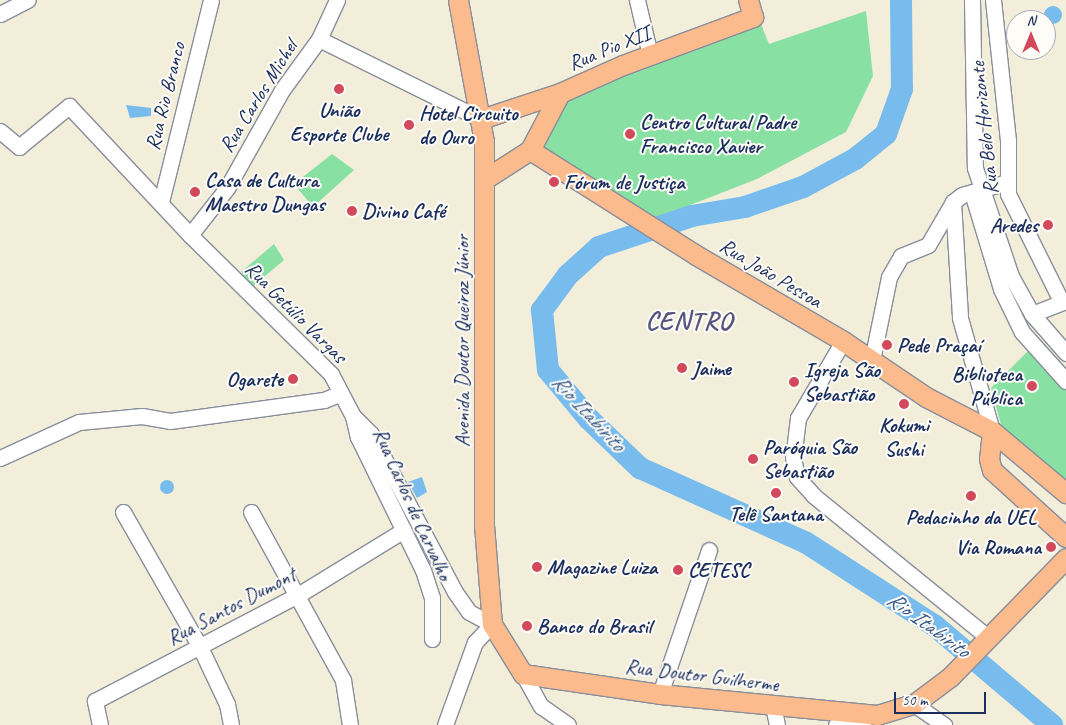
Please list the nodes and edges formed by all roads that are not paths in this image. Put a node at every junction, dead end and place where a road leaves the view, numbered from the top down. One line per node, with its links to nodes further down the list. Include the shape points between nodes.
1 (28, 0): 9 (street)
2 (211, 0): 19 (street, Rua Rio Branco)
3 (337, 0): 10 (street, Rua Carlos Michel)
4 (458, 0): 13 (main road, Avenida Doutor Queiroz Júnior)
5 (637, 0): 11 (street)
6 (972, 0): 18 (street, Rua Belo Horizonte)
7 (992, 2): 17 (street, Rua Belo Horizonte, via 1008,141)
8 (750, 8): 11 (main road, Rua Pio XII)
9 (0, 14)
10 (319, 39): 13 (street); 21 (street, Rua Carlos Michel, via 282,90 227,188)
11 (650, 55): 12 (main road, Rua Pio XII)
12 (560, 93): 13 (main road, Rua Pio XII); 15 (main road)
13 (481, 120): 16 (main road, Avenida Doutor Queiroz Júnior)
14 (0, 131): 19 (street, Rua Getúlio Vargas, via 19,146 69,106)
15 (530, 150): 16 (main road); 24 (main road, Rua João Pessoa, via 690,252)
16 (485, 179): 40 (main road, Avenida Doutor Queiroz Júnior, via 484,525)
17 (1007, 182): 18 (street); 22 (street, Rua Belo Horizonte, via 1008,194)
18 (977, 191): 20 (street); 23 (street, via 1011,276); 27 (street, via 1001,289 1022,332)
19 (161, 202): 21 (street, Rua Getúlio Vargas)
20 (953, 202): 26 (street, via 928,244 901,256 889,277); 30 (street, via 959,309)
21 (190, 235): 28 (street, Rua Getúlio Vargas, via 330,374)
22 (1063, 301): 23 (street, Rua Belo Horizonte)
23 (1032, 314): 25 (street)
24 (843, 341): 26 (main road, Rua João Pessoa); 42 (street, via 798,418 794,471 806,490)
25 (1066, 352)
26 (872, 360): 30 (main road, Rua João Pessoa, via 926,397)
27 (1066, 381)
28 (341, 393): 29 (street, Rua Getúlio Vargas); 31 (street, via 324,400 170,420 142,416 79,422)
29 (353, 416): 35 (street, Rua Carlos de Carvalho, via 358,437); 40 (street, Rua Getúlio Vargas, via 371,434 455,592 469,612)
30 (992, 431): 32 (main road, Rua João Pessoa); 36 (main road, via 992,470)
31 (0, 458)
32 (1066, 493)
33 (123, 512): 43 (street)
34 (251, 512): 39 (street)
35 (404, 530): 39 (street, Rua Santos Dumont); 41 (street, Rua Carlos de Carvalho, via 431,592)
36 (1066, 536)
37 (709, 550): 45 (street)
38 (1066, 558): 42 (main road)
39 (298, 595): 43 (street, Rua Santos Dumont); 51 (street, via 343,680)
40 (492, 624): 44 (main road, Avenida Doutor Queiroz Júnior); 52 (street, via 474,642)
41 (432, 639)
42 (986, 642): 46 (main road, via 950,678)
43 (200, 647): 49 (street, Rua Santos Dumont, via 95,701); 50 (street, via 228,704)
44 (523, 674): 45 (main road, Rua Doutor Guilherme); 53 (street, via 541,706)
45 (660, 694): 47 (main road, Rua Doutor Guilherme)
46 (914, 704): 48 (main road); 56 (street)
47 (774, 706): 48 (main road, Rua Doutor Guilherme); 54 (street)
48 (877, 715): 55 (street)
49 (100, 725)
50 (231, 725)
51 (350, 725)
52 (445, 725)
53 (568, 725)
54 (777, 725)
55 (836, 725)
56 (944, 725)

